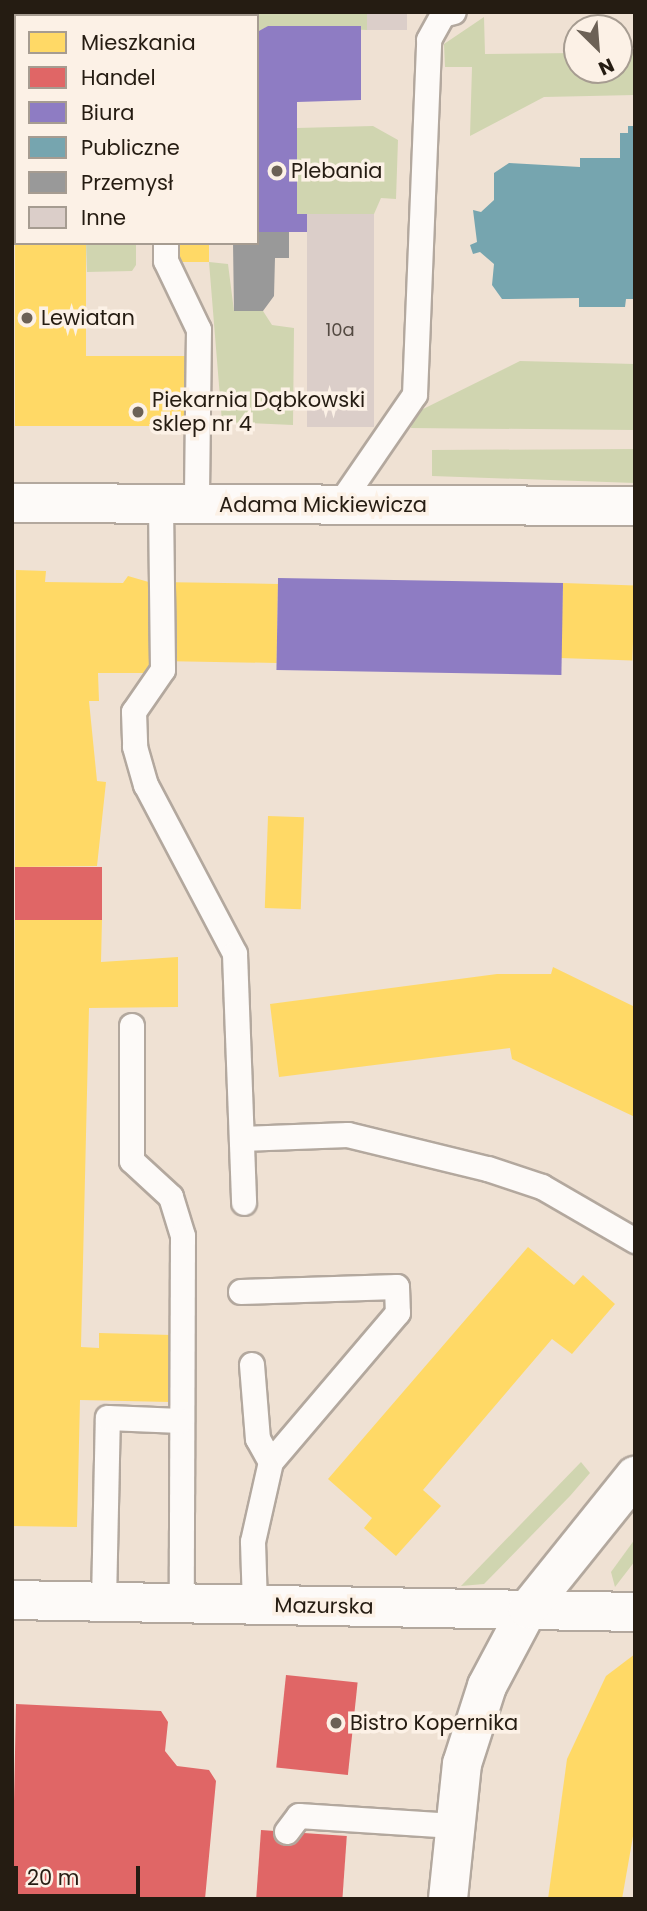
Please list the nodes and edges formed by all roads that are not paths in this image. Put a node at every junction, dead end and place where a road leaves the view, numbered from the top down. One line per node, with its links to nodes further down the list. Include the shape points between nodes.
1 (446, 13): 4 (lane, via 429,40 415,396)
2 (166, 245): 5 (lane, via 166,261 199,330)
3 (12, 503): 5 (street, Adama Mickiewicza)
4 (340, 504): 5 (street, Adama Mickiewicza); 6 (street, Adama Mickiewicza)
5 (179, 505): 8 (lane, via 163,670 134,712 135,747 146,785 235,954)
6 (635, 506)
7 (132, 1026): 13 (lane, via 132,1161 171,1198 183,1236)
8 (242, 1139): 9 (lane); 10 (lane, via 348,1135 488,1169 542,1187)
9 (244, 1203)
10 (635, 1241)
11 (241, 1292): 14 (lane, via 397,1287 398,1313)
12 (253, 1365): 14 (lane, via 258,1439)
13 (181, 1421): 17 (lane, via 108,1418); 18 (lane)
14 (271, 1462): 19 (lane, via 254,1529)
15 (635, 1476): 20 (street)
16 (12, 1600): 17 (street, Mazurska)
17 (104, 1602): 18 (street, Mazurska)
18 (182, 1604): 19 (street, Mazurska)
19 (255, 1605): 20 (street, Mazurska)
20 (528, 1609): 21 (street, Mazurska); 22 (street, via 487,1686 462,1764)
21 (635, 1612)
22 (454, 1826): 23 (lane, via 299,1816); 24 (street)
23 (287, 1832)
24 (448, 1899)

